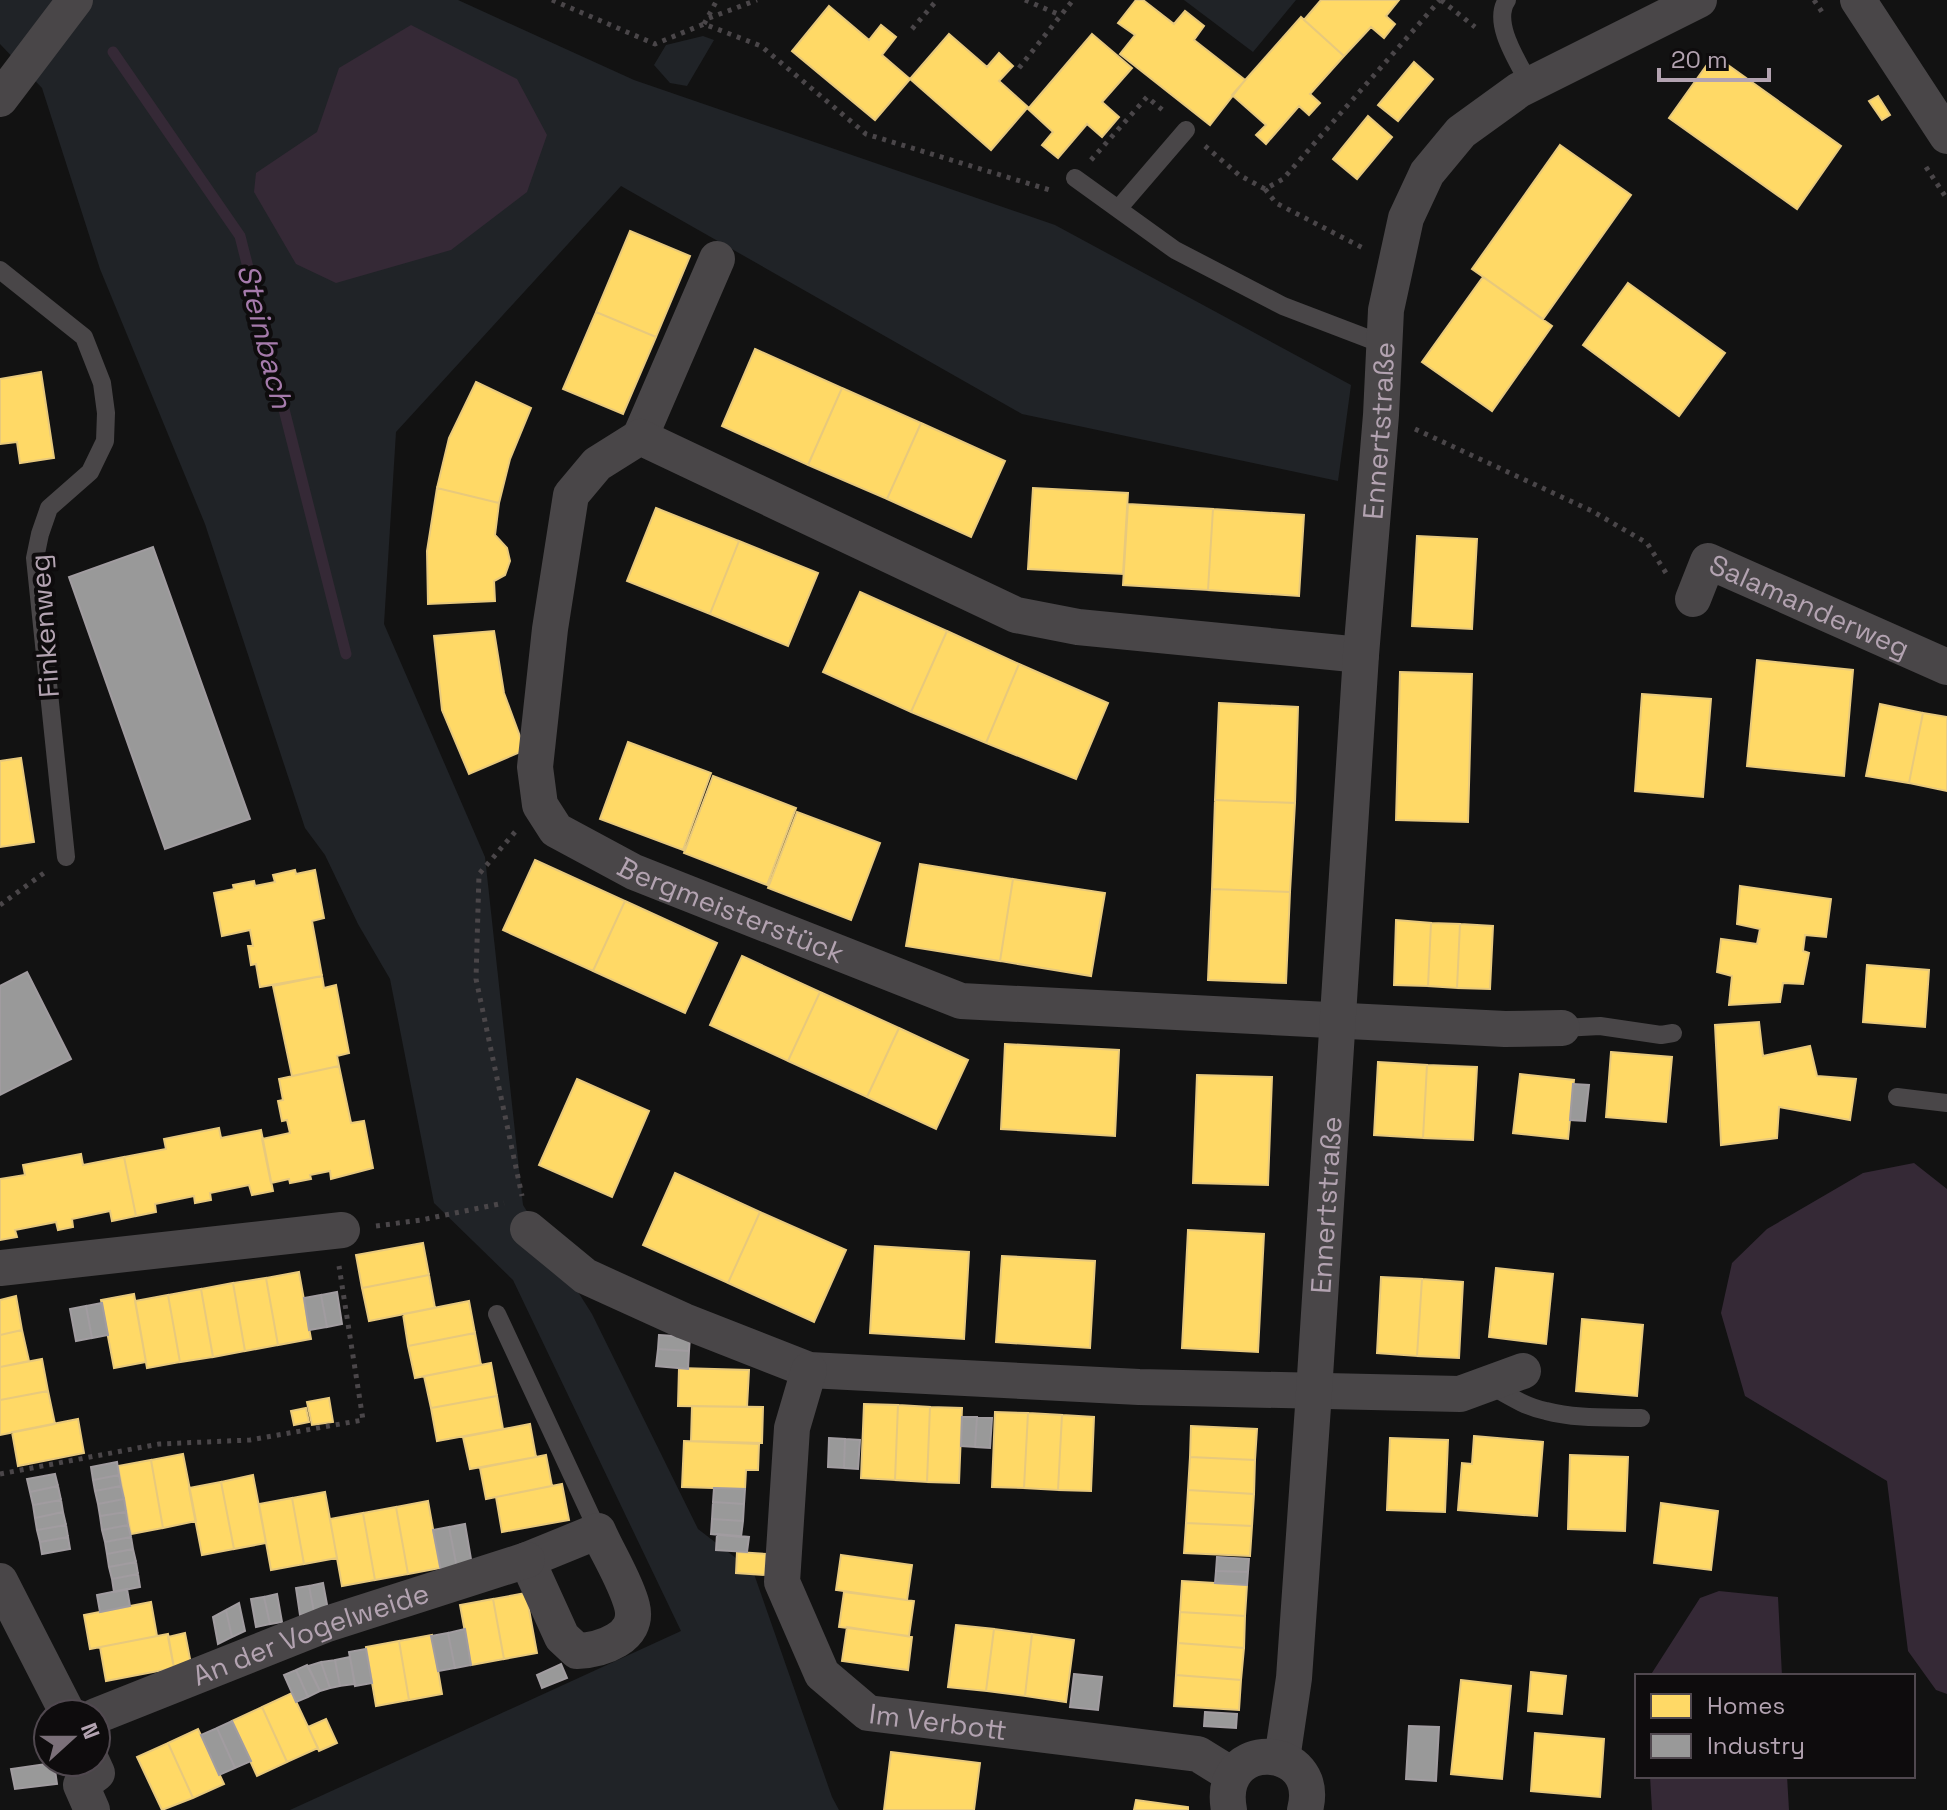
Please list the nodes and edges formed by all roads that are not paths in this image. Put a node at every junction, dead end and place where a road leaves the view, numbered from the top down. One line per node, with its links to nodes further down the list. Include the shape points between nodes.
1 (75, 0): 6 (street)
2 (1507, 0): 5 (lane, via 1500,16)
3 (1699, 0): 5 (street, Ennertstraße)
4 (1867, 1): 8 (street)
5 (1530, 85): 13 (street, Ennertstraße, via 1461,132 1427,173 1406,218 1386,310)
6 (0, 99)
7 (1186, 130): 10 (lane)
8 (1947, 136)
9 (1075, 178): 10 (lane)
10 (1118, 209): 13 (lane, via 1175,250 1283,306)
11 (717, 259): 14 (street)
12 (0, 270): 18 (lane, Finkenweg, via 84,337 102,383 106,413 105,441 90,472 49,508 35,558)
13 (1385, 345): 16 (street, Ennertstraße)
14 (640, 437): 16 (street, via 1016,615 1078,627); 19 (street, Bergmeisterstück, via 597,464 571,495 535,767 540,805 556,830 634,872 961,1001)
15 (1693, 599): 17 (street, Salamanderweg, via 1708,561)
16 (1361, 655): 19 (street, Ennertstraße)
17 (1947, 667)
18 (66, 857)
19 (1339, 1020): 20 (street); 31 (street, Ennertstraße)
20 (1562, 1028): 21 (lane)
21 (1673, 1033)
22 (1897, 1097): 23 (lane)
23 (1947, 1103)
24 (519, 1210): 28 (street, via 585,1276)
25 (337, 1230): 26 (street)
26 (0, 1268)
27 (497, 1314): 33 (lane)
28 (809, 1370): 31 (street); 40 (street, Im Verbott, via 792,1428 782,1582 822,1674 868,1713 1198,1754)
29 (1523, 1371): 30 (street)
30 (1488, 1384): 31 (street, via 1460,1394); 32 (lane, via 1544,1411)
31 (1314, 1392): 38 (street, Ennertstraße, via 1294,1678)
32 (1641, 1418)
33 (598, 1531): 34 (street, An der Vogelweide); 34 (street, via 633,1608 621,1638 601,1648 577,1651 562,1637)
34 (527, 1560): 37 (street, An der Vogelweide, via 327,1624)
35 (0, 1581): 36 (street)
36 (60, 1698)
37 (112, 1710)
38 (1282, 1759): 40 (street, via 1254,1758 1242,1765); 41 (street, via 1300,1772)
39 (90, 1778): 42 (street, via 81,1785)
40 (1231, 1792)
41 (1308, 1809)
42 (92, 1810)

